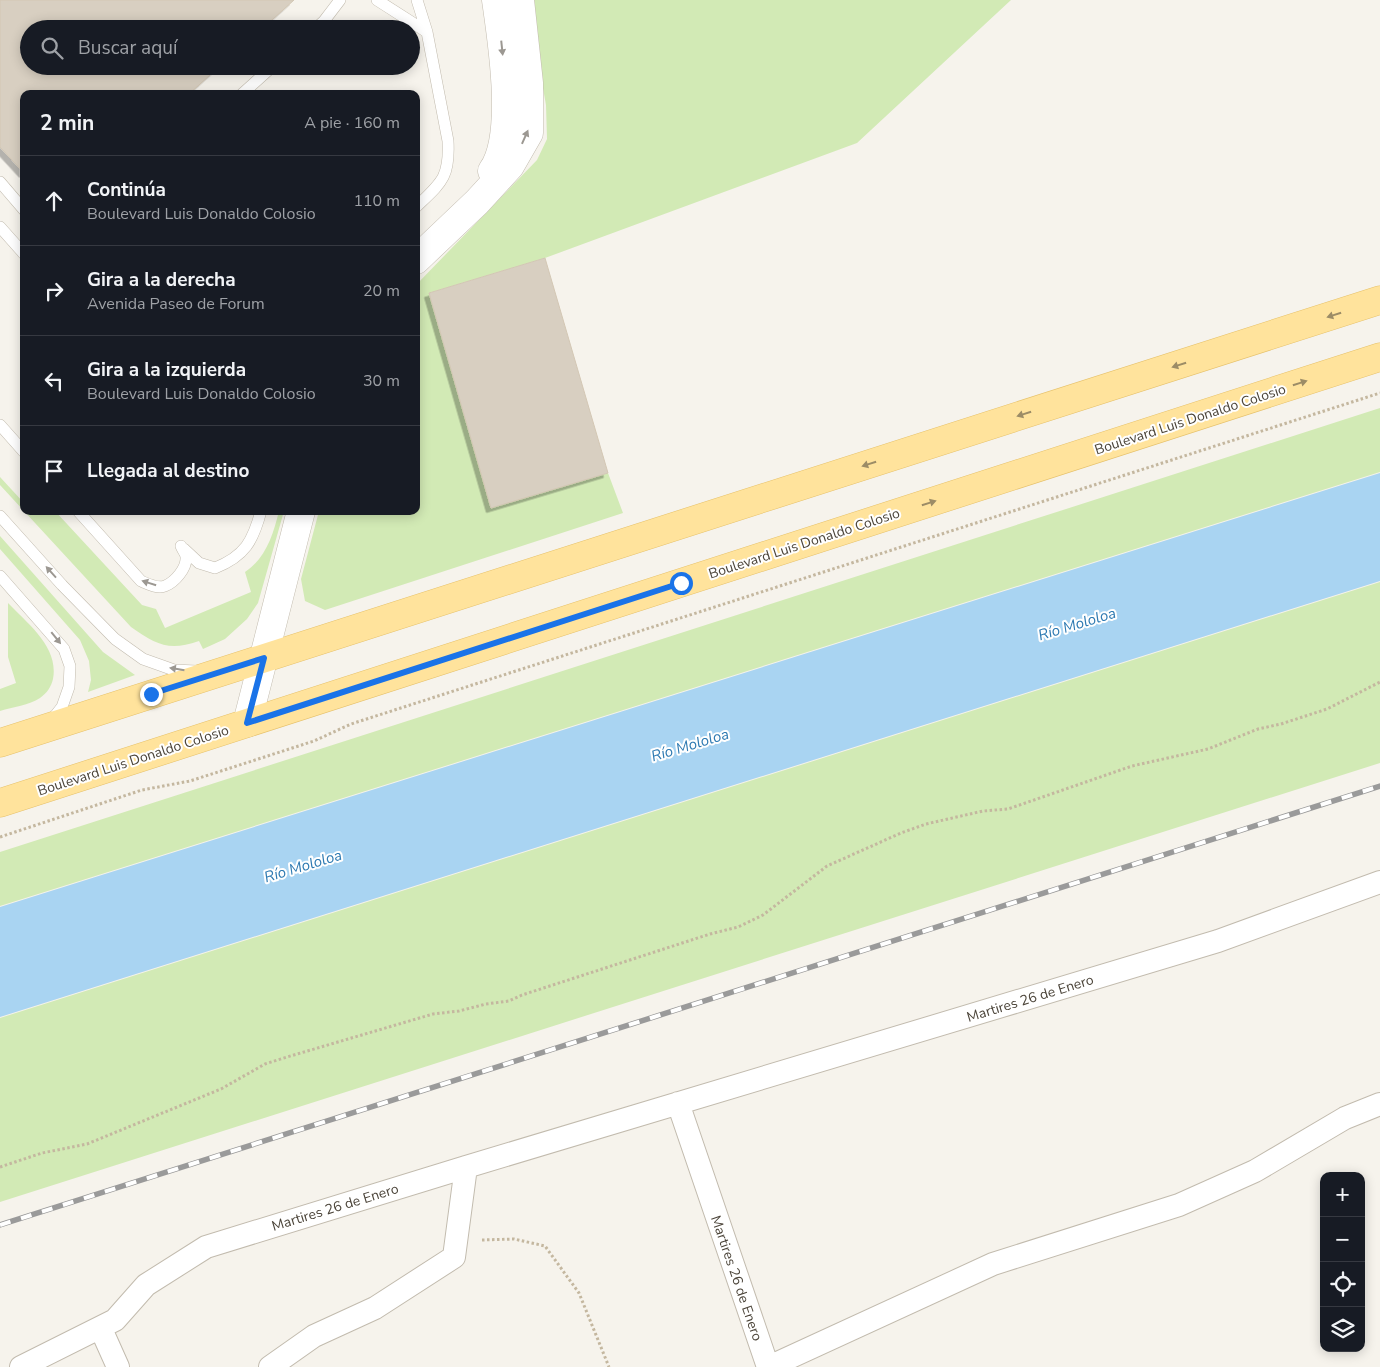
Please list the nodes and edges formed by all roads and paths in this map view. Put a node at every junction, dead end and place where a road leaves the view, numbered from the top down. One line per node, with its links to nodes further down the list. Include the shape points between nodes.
1 (340, 0): 6 (lane)
2 (377, 0): 7 (lane)
3 (418, 0): 9 (lane)
4 (496, 0): 15 (street, one-way to 15, via 505,81 505,136 496,166)
5 (520, 0): 15 (street, one-way to 5, via 510,166 529,133 530,83)
6 (325, 20)
7 (408, 20)
8 (420, 28): 9 (lane)
9 (427, 32): 13 (lane, via 449,157 447,171)
10 (264, 75): 11 (lane)
11 (247, 90)
12 (0, 182): 14 (lane)
13 (420, 203)
14 (20, 205)
15 (463, 216): 18 (street)
16 (0, 227): 17 (lane)
17 (20, 250)
18 (420, 256)
19 (1380, 300): 29 (main road, one-way to 29)
20 (1380, 357): 31 (main road, Boulevard Luis Donaldo Colosio, one-way to 20)
21 (1380, 393): 35 (path, via 351,724 314,741 190,781 142,790)
22 (0, 425): 23 (lane)
23 (20, 443)
24 (82, 515): 25 (lane, one-way to 24, via 255,533 237,558 227,564 216,568 199,563 181,546 186,557 184,568 177,578 164,586 141,581)
25 (260, 515)
26 (300, 515): 29 (street)
27 (0, 516): 29 (lane, one-way to 27, via 200,672 174,670 142,659 115,639)
28 (0, 576): 32 (lane, one-way to 32, via 64,649 70,666 69,687 62,707 49,724)
29 (253, 662): 31 (street); 32 (main road)
30 (1380, 682): 39 (path, via 1326,709 1258,729 1208,749 1132,766 1008,809 958,816 901,833 827,866 763,915 738,927 640,956 509,1002 433,1014 265,1064 221,1089 87,1144 42,1153)
31 (247, 723): 34 (main road, Boulevard Luis Donaldo Colosio)
32 (26, 735): 33 (main road)
33 (0, 743)
34 (0, 803)
35 (0, 837)
36 (1380, 882): 37 (street, Martires 26 de Enero, via 1218,941)
37 (678, 1103): 40 (street, Martires 26 de Enero); 47 (street, Martires 26 de Enero)
38 (1380, 1104): 47 (street, Martires 26 de Enero, via 1345,1118 1255,1171 1179,1205 993,1264)
39 (0, 1167)
40 (466, 1167): 41 (street); 42 (street, Martires 26 de Enero, via 206,1247 146,1285 115,1320)
41 (454, 1257): 45 (street, via 375,1308 314,1336); 46 (path, via 480,1240 514,1239 545,1246 579,1292)
42 (100, 1329): 43 (street, Martires 26 de Enero); 44 (street)
43 (21, 1367)
44 (118, 1367)
45 (270, 1367)
46 (609, 1367)
47 (769, 1367)

